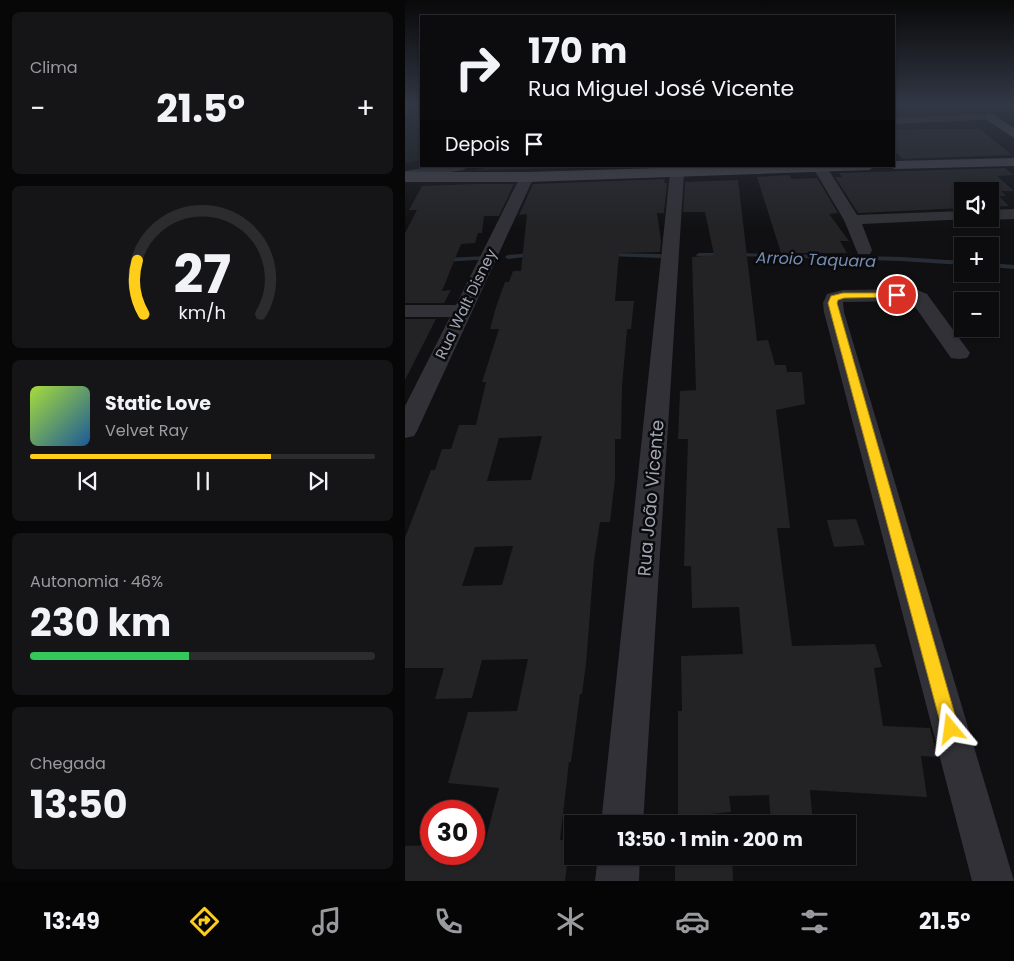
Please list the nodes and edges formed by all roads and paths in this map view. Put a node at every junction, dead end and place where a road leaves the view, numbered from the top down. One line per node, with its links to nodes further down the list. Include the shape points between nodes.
1 (1014, 162): 2 (street)
2 (895, 166)
3 (457, 167): 6 (street)
4 (819, 167): 5 (street); 11 (street)
5 (677, 173): 7 (street); 17 (street, Rua João Vicente)
6 (405, 176): 7 (street)
7 (527, 177): 14 (street, Rua Walt Disney)
8 (1014, 214): 9 (street)
9 (999, 215)
10 (954, 216): 11 (street)
11 (852, 220): 12 (street)
12 (864, 250)
13 (405, 311): 14 (street)
14 (463, 311): 16 (street, Rua Walt Disney)
15 (959, 353): 20 (street, via 921,298 915,295 834,298 835,312)
16 (405, 431)
17 (623, 815)
18 (618, 865): 19 (street)
19 (617, 881)
20 (994, 881)

